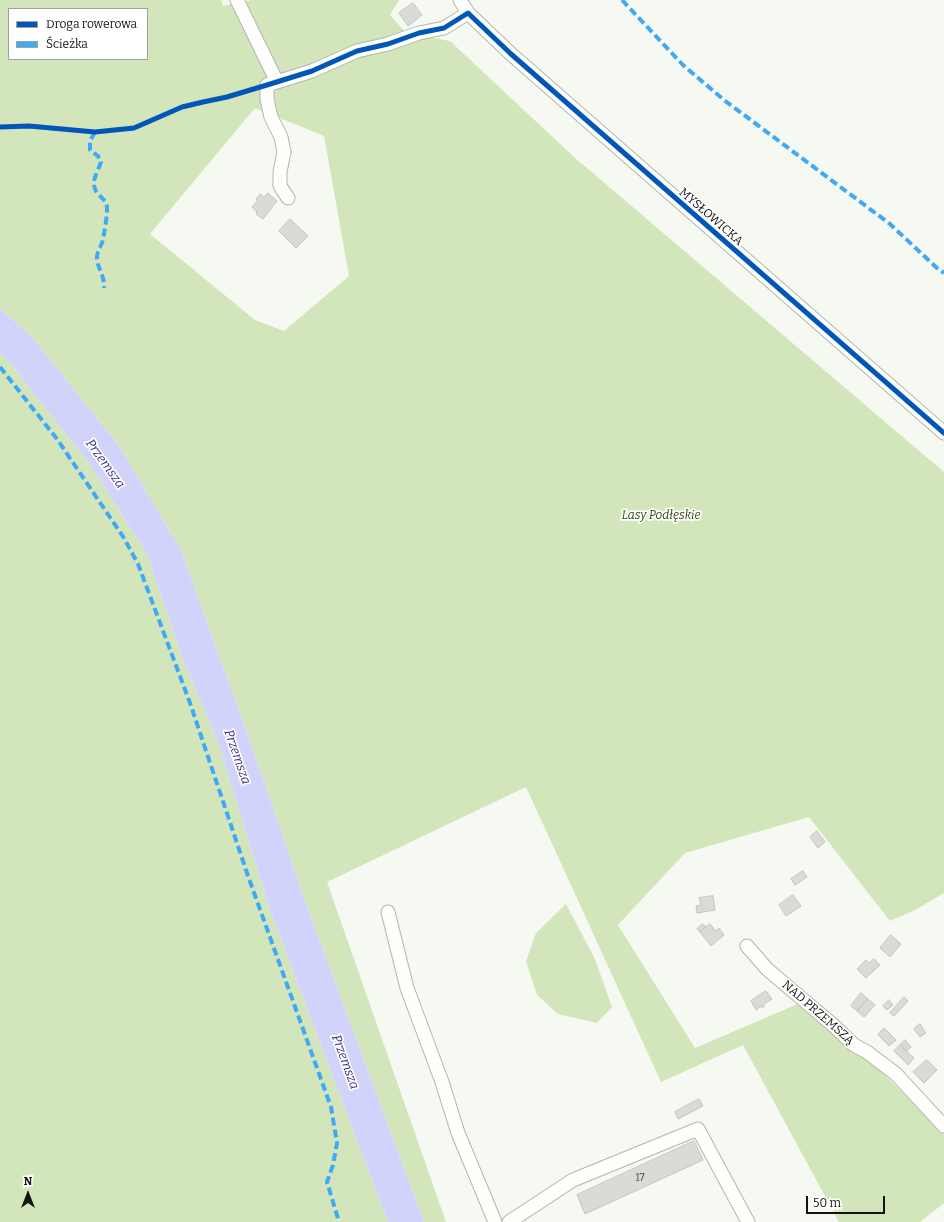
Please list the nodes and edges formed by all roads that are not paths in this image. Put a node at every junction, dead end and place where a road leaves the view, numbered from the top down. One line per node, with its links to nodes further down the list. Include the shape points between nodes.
1 (237, 0): 4 (lane)
2 (460, 0): 3 (lane, MYSŁOWICKA)
3 (468, 13): 4 (lane, via 444,28 357,51 312,71); 6 (lane, MYSŁOWICKA)
4 (277, 82): 5 (lane, via 267,85 267,99 271,117 281,137 284,152 280,186)
5 (288, 198)
6 (944, 433)
7 (388, 912): 12 (lane, via 408,988 458,1133)
8 (747, 946): 10 (lane, NAD PRZEMSZĄ, via 767,969)
9 (777, 970): 10 (lane, via 802,992)
10 (804, 1002): 11 (lane, NAD PRZEMSZĄ, via 854,1045 896,1074)
11 (944, 1126)
12 (495, 1222)
13 (509, 1222): 14 (lane, via 573,1180 698,1129)
14 (748, 1222)

